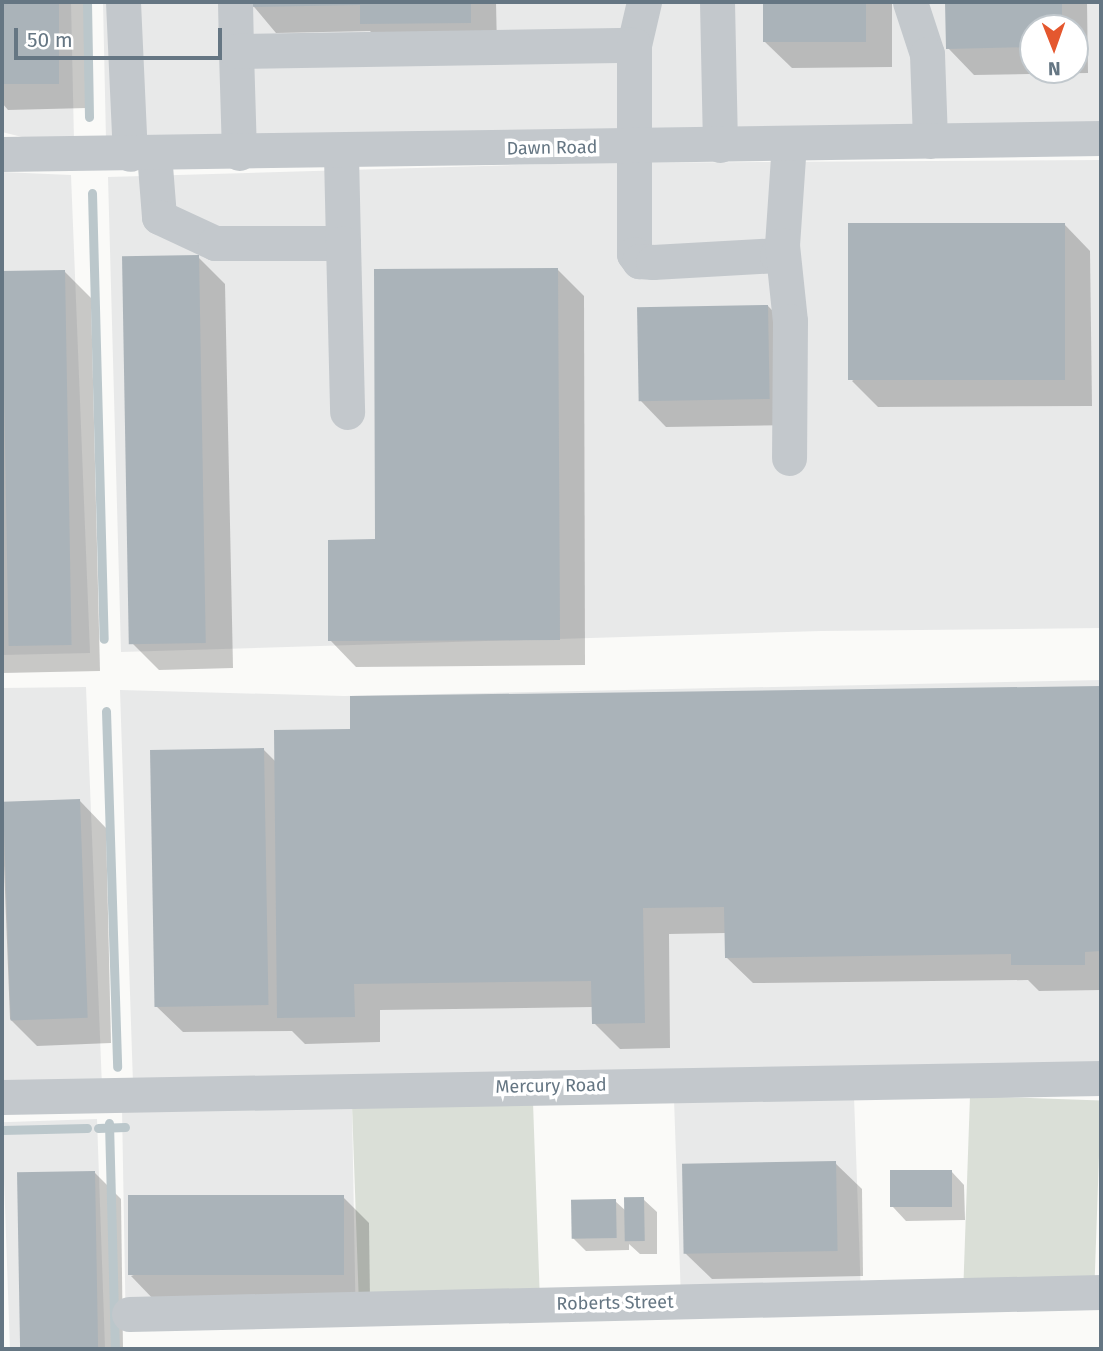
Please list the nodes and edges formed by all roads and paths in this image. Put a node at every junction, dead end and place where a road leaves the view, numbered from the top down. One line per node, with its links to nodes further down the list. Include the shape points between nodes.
1 (123, 2): 16 (street)
2 (235, 2): 7 (street)
3 (644, 2): 6 (street)
4 (717, 2): 11 (street)
5 (911, 2): 9 (street, via 927,54)
6 (634, 45): 7 (street); 12 (street)
7 (236, 51): 14 (street)
8 (1101, 138): 9 (street, Dawn Road)
9 (930, 141): 10 (street, Dawn Road)
10 (789, 143): 11 (street, Dawn Road); 18 (street)
11 (720, 145): 12 (street, Dawn Road)
12 (635, 146): 13 (street, Dawn Road); 18 (street, via 634,254 639,261 769,258)
13 (341, 152): 14 (street, Dawn Road); 17 (street)
14 (239, 153): 16 (street, Dawn Road)
15 (2, 154): 16 (street, Dawn Road)
16 (142, 154): 17 (street, via 159,217 215,243)
17 (343, 243): 19 (street)
18 (782, 245): 20 (street, via 790,321)
19 (347, 412)
20 (789, 458)
21 (1101, 1078): 22 (street, Mercury Road)
22 (2, 1097)
23 (1101, 1292): 24 (street, Roberts Street)
24 (129, 1314)

